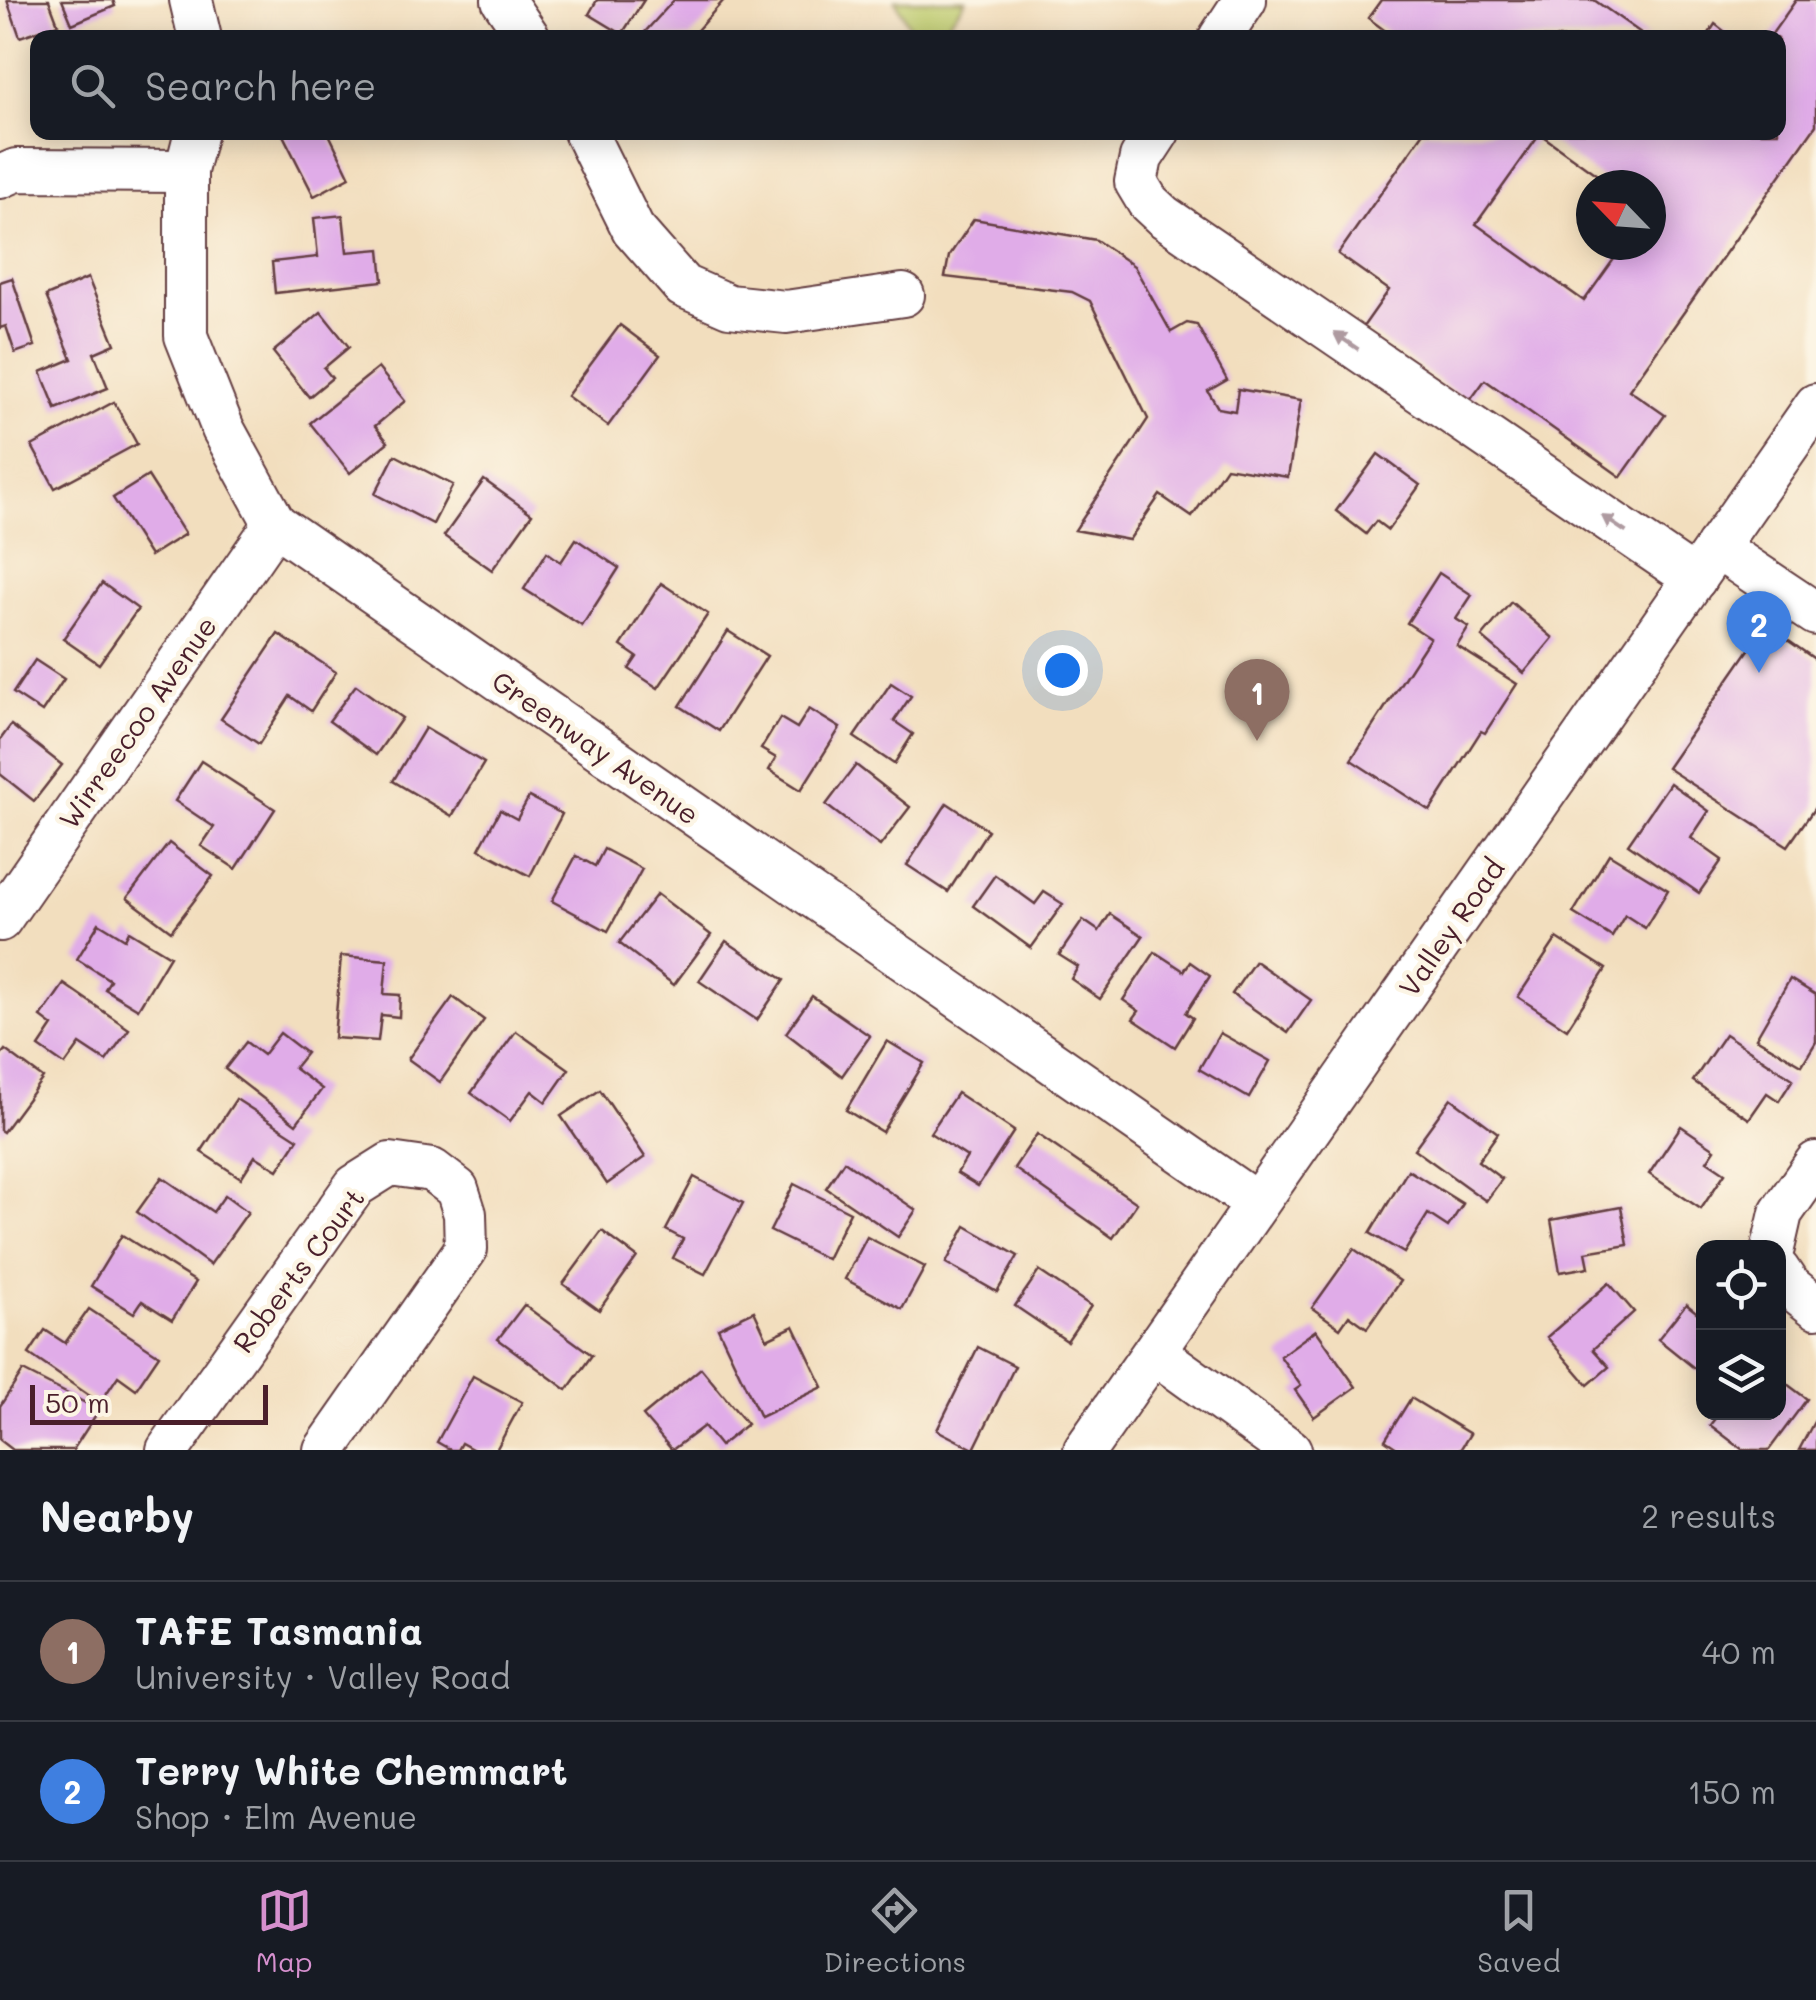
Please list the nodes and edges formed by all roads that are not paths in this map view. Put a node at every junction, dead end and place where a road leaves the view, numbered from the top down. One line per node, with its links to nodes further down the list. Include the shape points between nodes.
1 (191, 0): 4 (street)
2 (504, 0): 5 (street)
3 (1245, 0): 6 (street)
4 (198, 30)
5 (524, 30)
6 (1225, 30)
7 (589, 140): 11 (street, via 633,229 683,286 729,306 786,312)
8 (1153, 140): 14 (street, one-way to 8, via 1163,216 1136,182)
9 (191, 152): 10 (street, via 16,170); 13 (street, Greenway Avenue, via 186,336 224,429)
10 (0, 178)
11 (903, 294)
12 (1816, 405): 14 (street, Valley Road)
13 (275, 524): 16 (street, Wirreecoo Avenue); 19 (street, Greenway Avenue)
14 (1706, 563): 15 (street); 19 (street, Valley Road)
15 (1816, 614)
16 (14, 869): 17 (street, Wirreecoo Avenue)
17 (0, 920)
18 (1816, 1163): 20 (street, via 1781,1213)
19 (1257, 1204): 23 (street, Valley Road)
20 (1775, 1240)
21 (1786, 1282): 22 (street)
22 (1816, 1307)
23 (1154, 1352): 26 (street, Valley Road); 27 (street)
24 (168, 1450): 25 (street, Roberts Court, via 355,1186 390,1164 432,1170 457,1189 466,1249)
25 (325, 1450)
26 (1086, 1450)
27 (1290, 1450)

